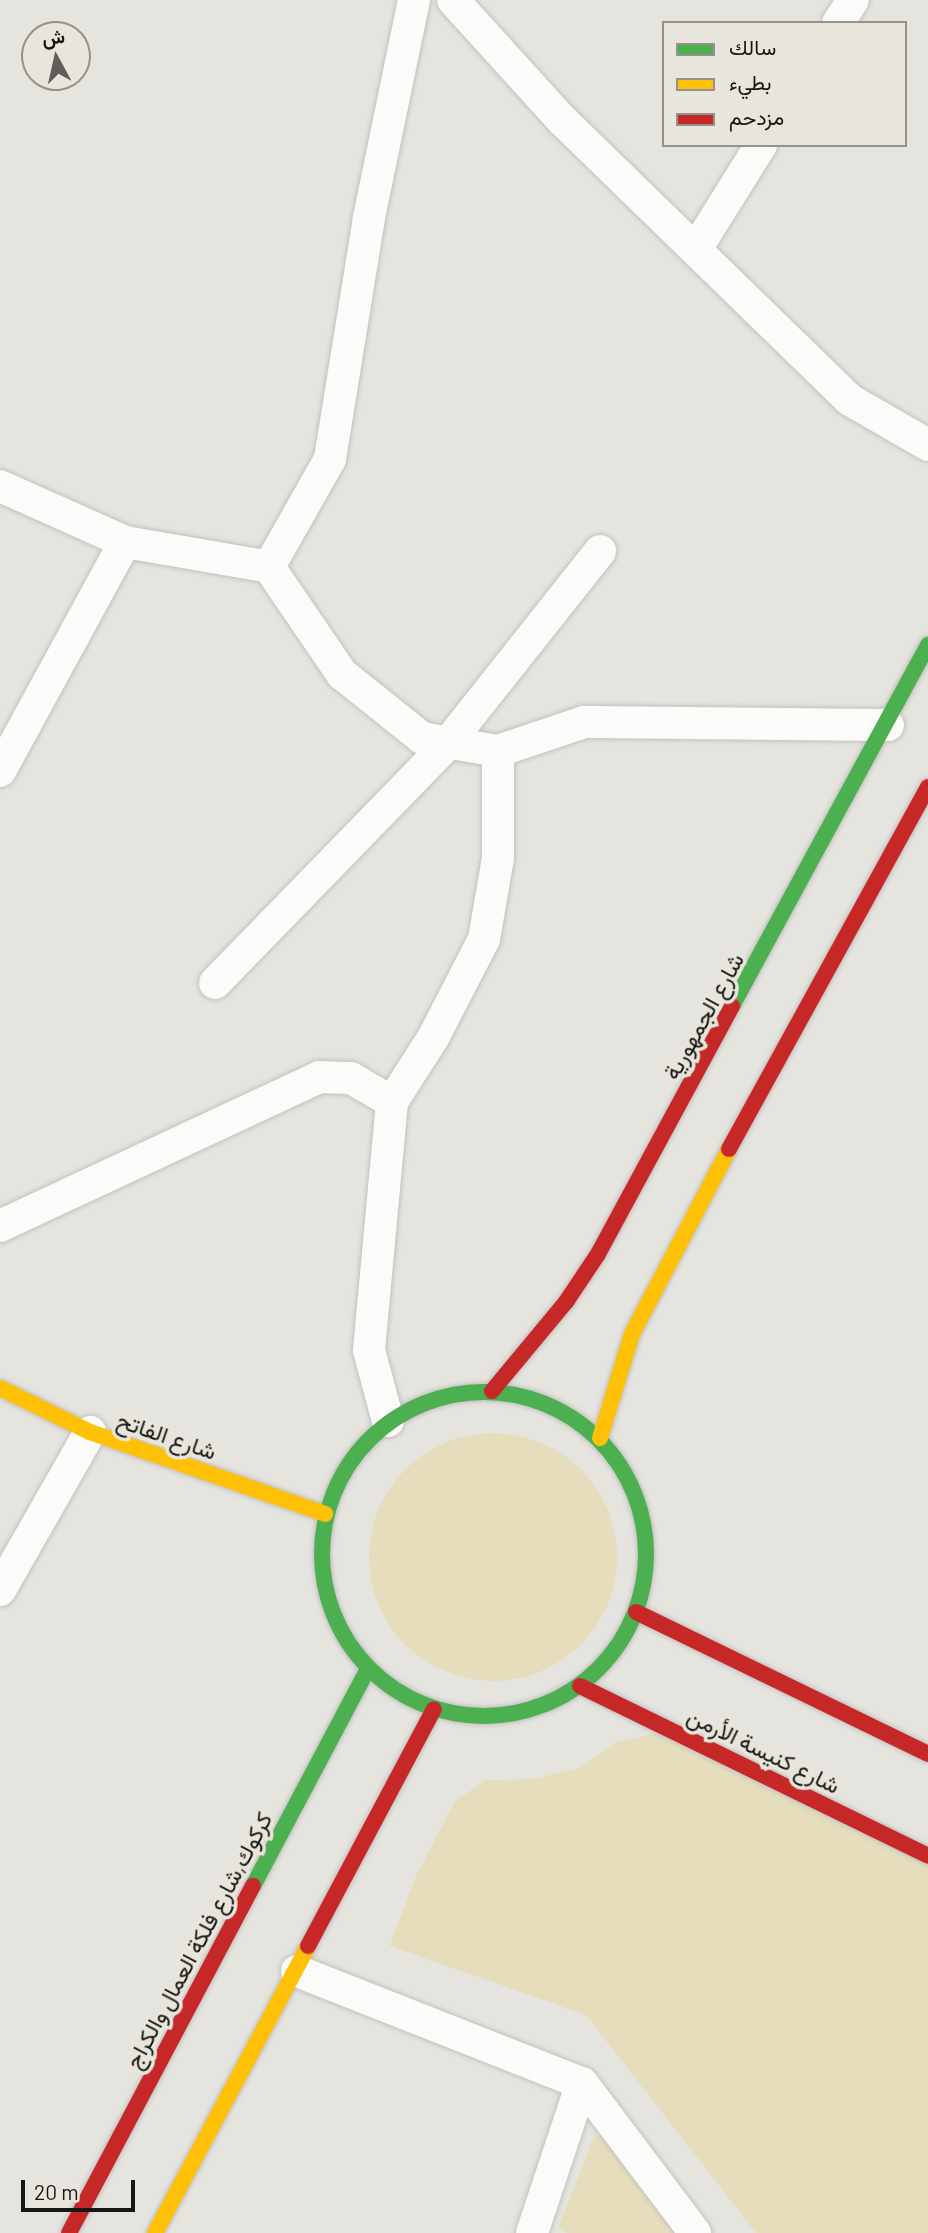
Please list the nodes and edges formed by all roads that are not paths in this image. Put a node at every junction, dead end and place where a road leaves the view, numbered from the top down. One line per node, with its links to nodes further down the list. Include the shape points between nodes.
1 (414, 0): 11 (street, via 369,218 330,459)
2 (453, 0): 6 (street, via 561,119)
3 (853, 0): 4 (street)
4 (839, 21)
5 (760, 147): 6 (street)
6 (696, 249): 7 (street, via 850,400)
7 (928, 445)
8 (0, 486): 9 (street)
9 (125, 542): 11 (street); 16 (street)
10 (600, 551): 14 (street)
11 (269, 568): 14 (street, via 342,674 422,738)
12 (928, 645): 13 (main road, شارع الجمهورية)
13 (888, 725): 15 (street, via 584,722); 22 (main road, شارع الجمهورية, via 598,1254 566,1302)
14 (448, 743): 15 (street); 18 (street)
15 (498, 751): 19 (street, via 498,858 484,939 433,1038)
16 (0, 771)
17 (928, 787): 25 (main road, via 655,1284 627,1347)
18 (215, 982)
19 (392, 1102): 20 (street, via 351,1079 319,1077); 23 (street, via 369,1350)
20 (0, 1226)
21 (0, 1388): 24 (main road, شارع الفاتح)
22 (492, 1391): 23 (main road, via 438,1397); 25 (main road, via 532,1398 568,1414)
23 (388, 1421): 26 (main road, via 360,1446 339,1478)
24 (90, 1432): 26 (main road, شارع الفاتح); 27 (street)
25 (600, 1438): 28 (main road, via 628,1476 644,1520 647,1567)
26 (325, 1514): 29 (main road, via 321,1570 335,1623)
27 (0, 1590)
28 (636, 1612): 30 (main road, via 614,1653); 32 (main road)
29 (368, 1669): 31 (main road, via 398,1693); 36 (main road, كركوك,شارع فلكة العمال والكراج)
30 (580, 1686): 31 (main road, via 546,1704 510,1715 472,1716); 33 (main road, شارع كنيسة الأرمن)
31 (434, 1709): 34 (main road)
32 (928, 1754)
33 (928, 1856)
34 (297, 1971): 35 (street); 37 (main road)
35 (582, 2083): 38 (street); 39 (street)
36 (69, 2233)
37 (155, 2233)
38 (532, 2233)
39 (695, 2233)

